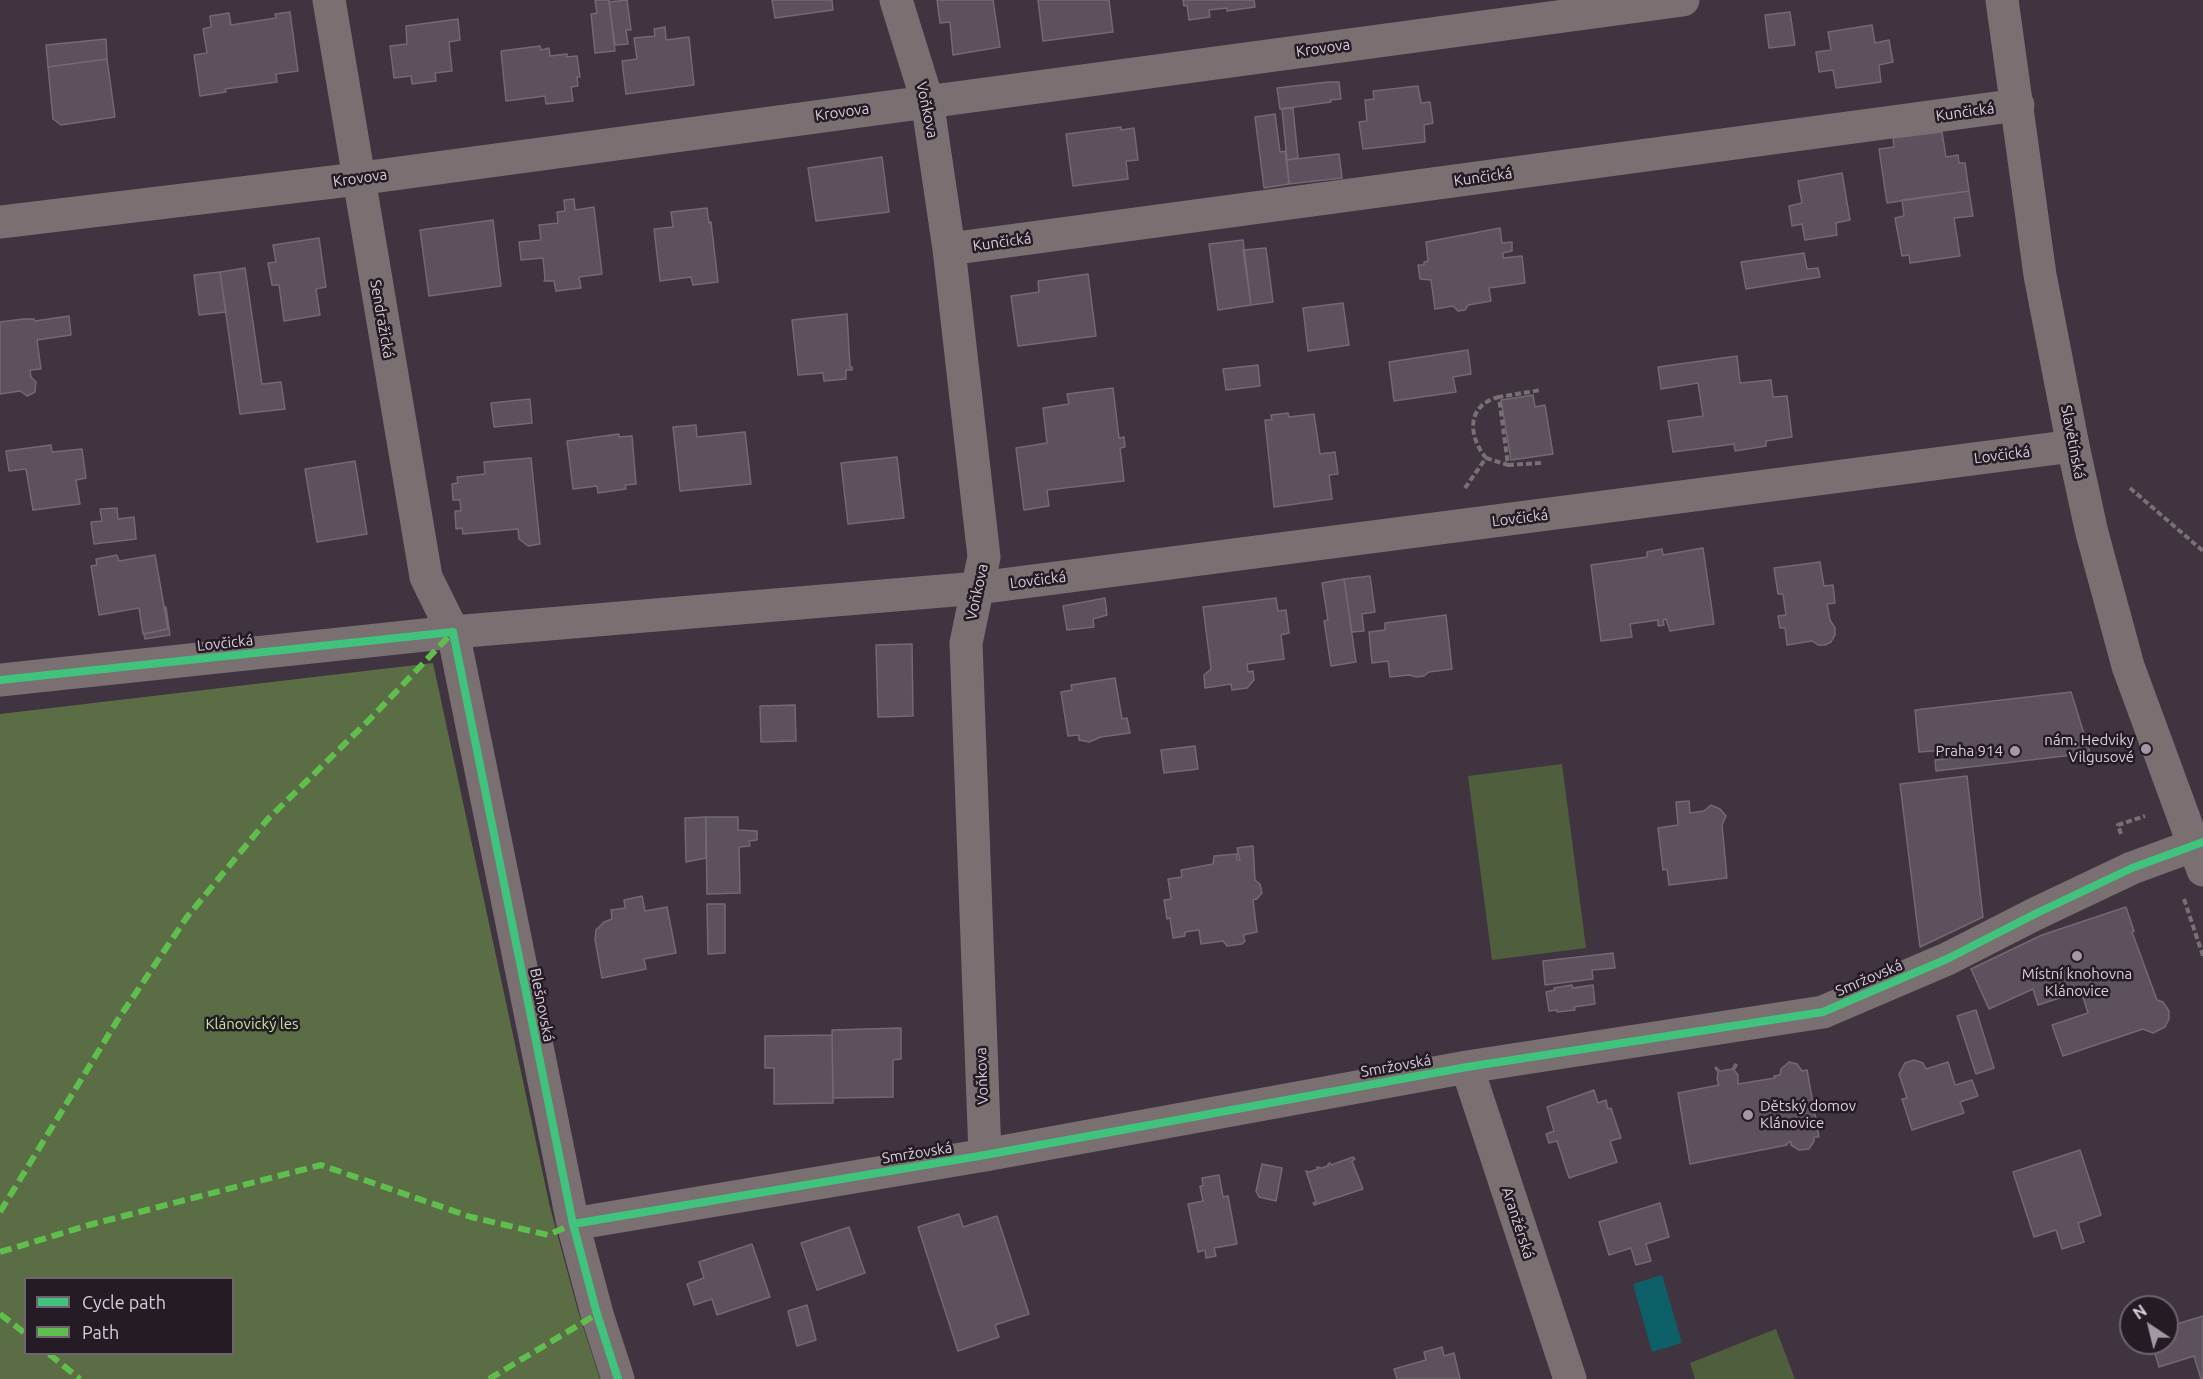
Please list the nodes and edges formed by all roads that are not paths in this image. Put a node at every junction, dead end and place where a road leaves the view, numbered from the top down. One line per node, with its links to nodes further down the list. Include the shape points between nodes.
1 (329, 0): 7 (street, Sendražická)
2 (896, 0): 5 (street, Voňkova)
3 (1683, 0): 5 (street, Krovova)
4 (2002, 0): 6 (street, Slavětínská)
5 (927, 100): 7 (street, Krovova); 9 (street, Voňkova)
6 (2018, 105): 9 (street, Kunčická); 10 (street, Slavětínská, via 2040,275)
7 (358, 178): 8 (street, Krovova); 12 (street, Sendražická, via 426,577)
8 (0, 222)
9 (949, 249): 11 (street, Voňkova, via 984,557)
10 (2073, 446): 11 (street, Lovčická); 14 (street, Slavětínská, via 2128,666)
11 (978, 588): 12 (street, Lovčická); 16 (street, Voňkova, via 966,643)
12 (453, 632): 13 (street, Lovčická); 17 (street, Blešnovská)
13 (0, 680)
14 (2200, 852): 15 (street, Smržovská, via 2132,868 1947,959 1823,1012)
15 (1467, 1067): 16 (street, Smržovská); 19 (street, Aranžérská)
16 (985, 1155): 17 (street, Smržovská)
17 (573, 1224): 18 (street, Blešnovská)
18 (618, 1379)
19 (1570, 1379)

